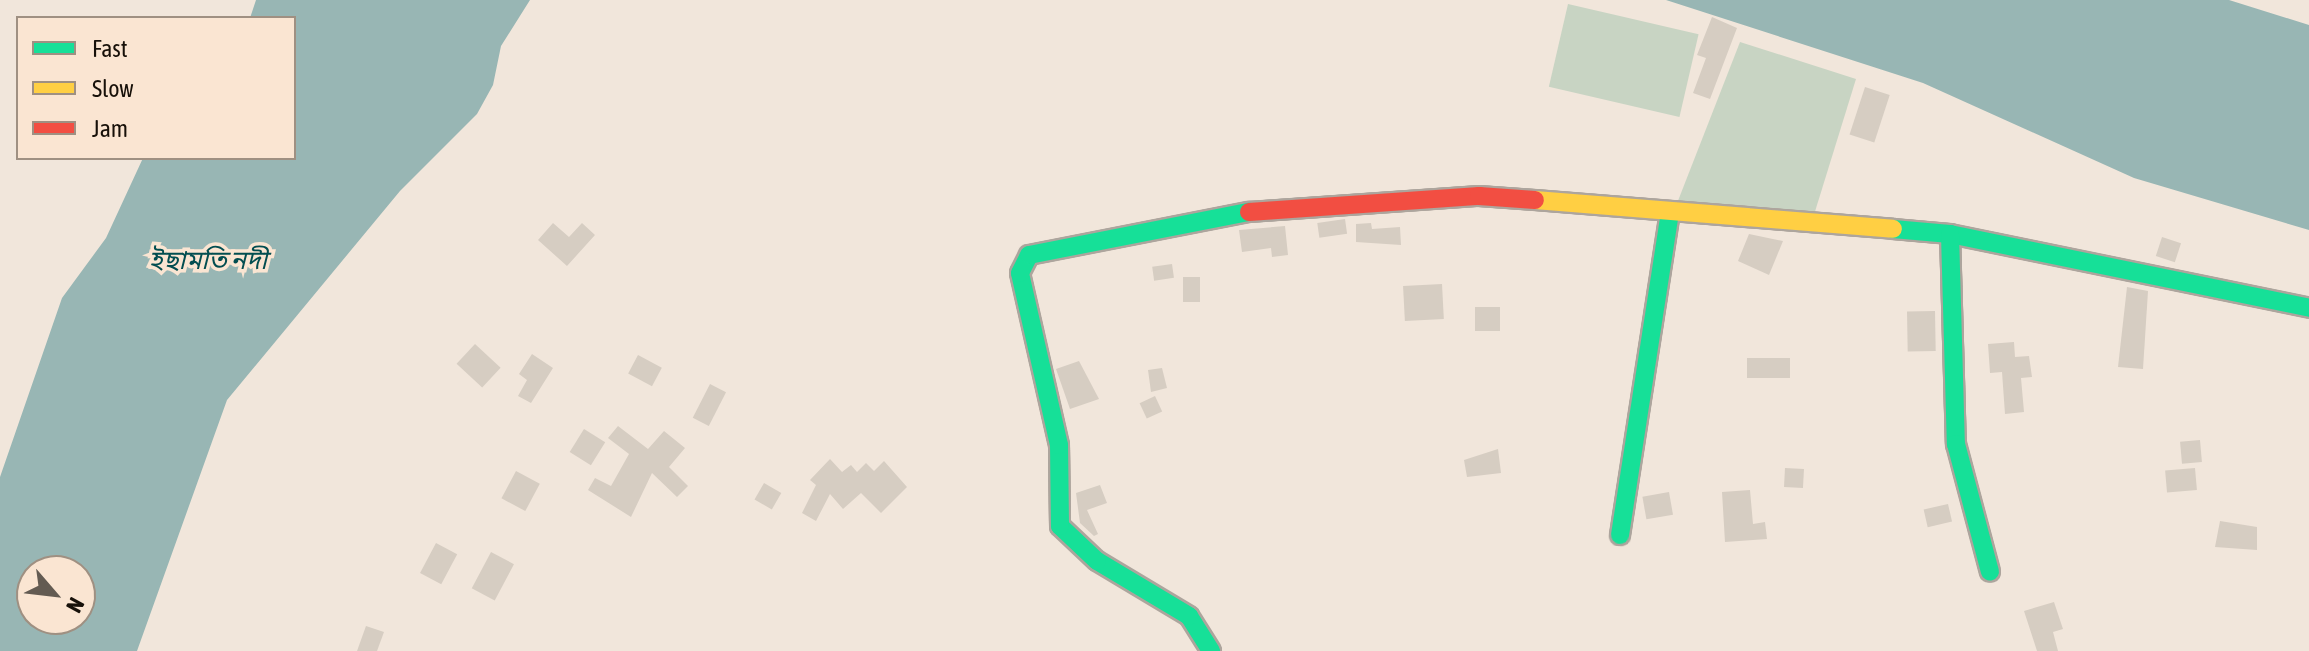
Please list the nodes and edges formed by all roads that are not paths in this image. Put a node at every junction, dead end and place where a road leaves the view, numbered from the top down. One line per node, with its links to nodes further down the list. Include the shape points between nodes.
1 (1670, 212): 2 (street); 4 (street); 6 (street, via 1479,196 1304,205 1196,219 1023,260 1021,293 1059,445 1060,526 1097,561 1189,616)
2 (1950, 234): 3 (street); 5 (street, via 1956,444)
3 (2309, 308)
4 (1620, 535)
5 (1990, 572)
6 (1211, 651)

